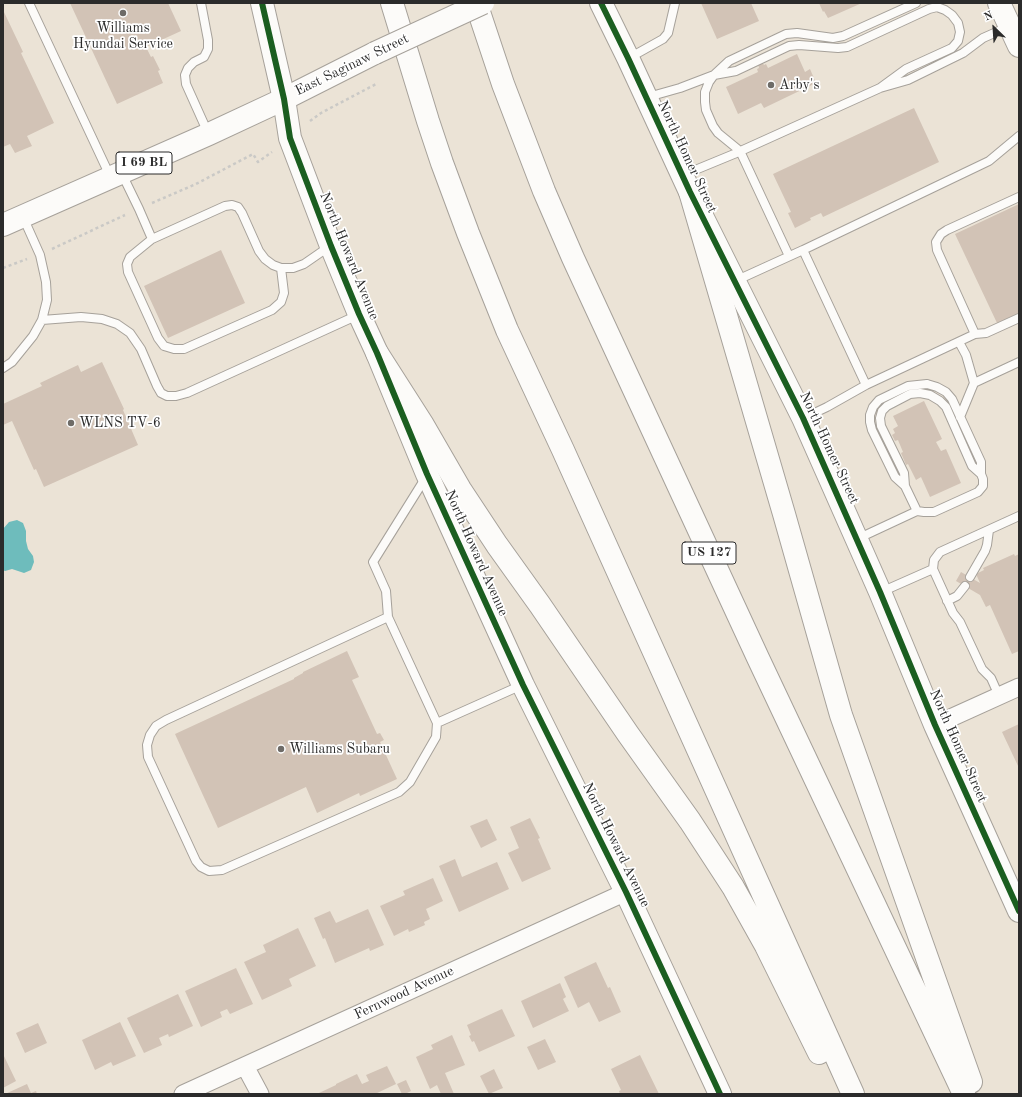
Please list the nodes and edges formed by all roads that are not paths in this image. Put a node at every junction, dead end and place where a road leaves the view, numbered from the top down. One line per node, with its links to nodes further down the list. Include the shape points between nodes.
1 (29, 3): 21 (lane)
2 (201, 3): 18 (lane, via 208,49 204,57 188,68 185,75 186,84)
3 (262, 3): 17 (main road, North Howard Avenue)
4 (392, 3): 68 (main road, via 442,162 507,330 567,457)
5 (476, 3): 69 (main road, US 127, via 503,84 573,258)
6 (483, 3): 17 (main road, East Saginaw Street / I 69 BL, bridge)
7 (601, 3): 13 (main road, North Homer Street)
8 (675, 3): 13 (lane, via 668,33 663,40)
9 (916, 3): 14 (lane, via 843,36 833,38 786,34 729,61)
10 (999, 3): 11 (main road)
11 (1010, 26): 12 (main road); 15 (lane, via 983,38 963,53 908,80)
12 (1019, 46)
13 (628, 58): 16 (main road, North Homer Street)
14 (714, 75): 15 (lane, via 736,71 789,46 847,47 929,9 945,10 952,15 958,23 960,32 958,41 952,48 906,69); 16 (lane); 20 (lane, via 705,92 706,110 718,133)
15 (880, 88): 20 (lane)
16 (646, 98): 22 (main road, North Homer Street)
17 (284, 99): 18 (main road, East Saginaw Street / I 69 BL); 26 (main road, North Howard Avenue, via 290,138)
18 (209, 134): 21 (main road, East Saginaw Street / I 69 BL)
19 (1019, 136): 27 (lane, via 989,161)
20 (740, 151): 22 (lane); 28 (lane)
21 (116, 176): 24 (main road, East Saginaw Street / I 69 BL); 25 (lane, via 139,208)
22 (686, 184): 30 (main road, North Homer Street); 70 (main road, via 841,715)
23 (1019, 197): 34 (lane, via 947,230 936,242 937,250)
24 (13, 221): 33 (lane, via 40,255 47,294)
25 (152, 239): 29 (lane, via 232,205 238,207 242,213 262,255 273,265); 29 (lane, via 130,258 127,264 128,272 158,338 164,346 174,349 184,348 272,310 281,302 284,293)
26 (331, 246): 29 (lane, via 304,264 293,268); 31 (main road, North Howard Avenue)
27 (803, 250): 28 (lane); 40 (lane)
28 (789, 256): 30 (lane)
29 (281, 268)
30 (734, 281): 42 (main road, North Homer Street)
31 (359, 314): 33 (lane, via 176,396 161,393 130,333 117,324 102,319 81,317); 36 (main road, North Howard Avenue)
32 (1019, 318): 34 (lane, via 986,334)
33 (42, 320): 38 (lane, via 12,362)
34 (975, 334): 35 (lane)
35 (959, 342): 39 (lane, via 966,355); 40 (lane)
36 (377, 353): 43 (main road, North Howard Avenue); 67 (main road, via 497,545 690,821 733,888 766,946)
37 (1019, 362): 39 (lane)
38 (3, 368)
39 (974, 383): 41 (lane)
40 (866, 385): 42 (lane)
41 (960, 417): 44 (lane, via 981,462); 45 (lane, via 946,392 937,386 927,384 908,386 879,400 873,407 870,414 872,430 895,476)
42 (804, 418): 49 (main road, North Homer Street)
43 (427, 474): 55 (lane, via 373,562 386,591); 56 (main road, North Howard Avenue)
44 (981, 474): 45 (lane, via 972,466 946,407 930,395 910,394 887,406 880,418 881,426 904,473); 46 (lane, via 983,486 978,492 934,512)
45 (905, 486): 46 (lane)
46 (917, 511): 49 (lane)
47 (1019, 516): 48 (lane)
48 (989, 530): 50 (lane, via 940,552 934,560); 51 (lane, via 987,545)
49 (857, 539): 53 (main road, North Homer Street)
50 (933, 569): 53 (lane); 54 (lane)
51 (970, 577)
52 (965, 586): 54 (lane, via 957,596)
53 (880, 592): 60 (main road, North Homer Street)
54 (947, 601): 58 (lane)
55 (388, 617): 59 (lane); 59 (lane, via 156,726 147,745 148,757 196,861 201,868 209,871 222,870 399,792 410,782 436,737)
56 (523, 685): 59 (lane); 61 (main road, North Howard Avenue)
57 (1019, 688): 58 (street)
58 (999, 696): 60 (street)
59 (437, 723)
60 (935, 725): 62 (main road, North Homer Street)
61 (626, 892): 63 (street, Fernwood Avenue); 66 (main road, North Howard Avenue)
62 (1019, 911)
63 (245, 1066): 64 (street, Fernwood Avenue); 65 (street)
64 (183, 1094)
65 (260, 1094)
66 (720, 1094)
67 (840, 1094)
68 (853, 1094)
69 (964, 1094)
70 (976, 1094)

